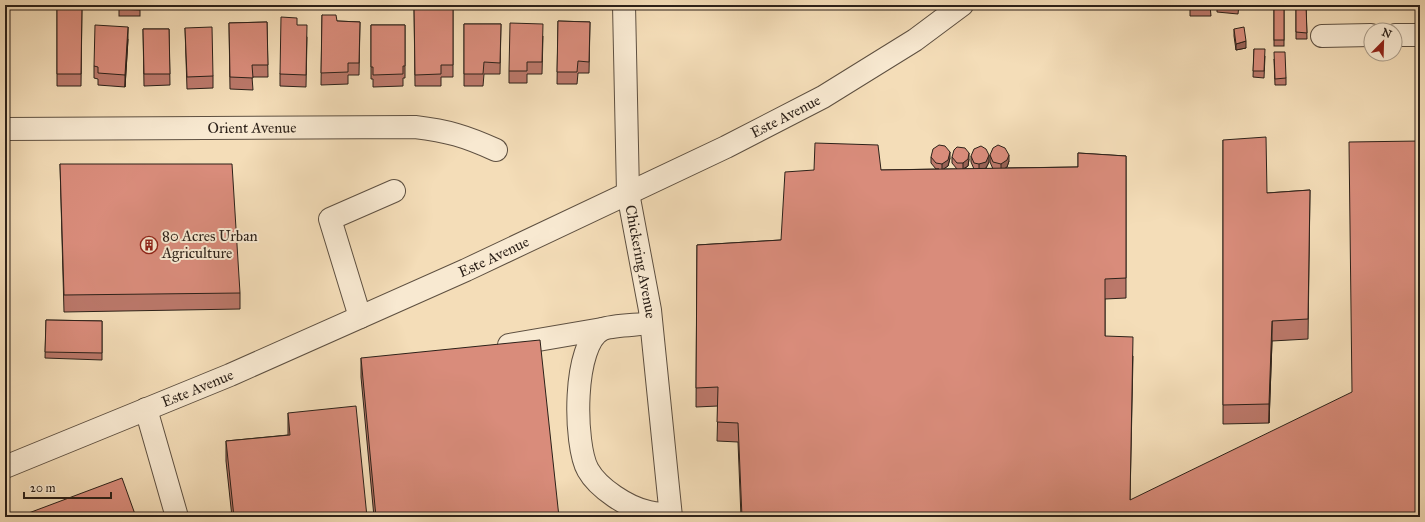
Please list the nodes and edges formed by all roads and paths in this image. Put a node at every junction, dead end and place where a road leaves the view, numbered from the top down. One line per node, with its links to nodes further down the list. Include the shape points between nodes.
1 (624, 5): 10 (street, Chickering Avenue)
2 (962, 5): 10 (street, Este Avenue, via 915,40 823,97 726,147)
3 (1363, 35): 6 (street)
4 (1403, 35): 5 (street)
5 (1420, 35)
6 (1322, 36)
7 (5, 129): 8 (street, Orient Avenue, via 415,127 448,131)
8 (496, 150)
9 (394, 190): 11 (street, via 330,219)
10 (628, 193): 11 (street, Este Avenue); 12 (street, Chickering Avenue)
11 (360, 317): 15 (street, Este Avenue)
12 (651, 323): 13 (street); 17 (street, Chickering Avenue)
13 (602, 330): 14 (street); 17 (street, via 591,340 582,361 578,400 581,456 600,486 628,504 648,512)
14 (487, 349)
15 (146, 409): 16 (street, Este Avenue); 18 (street)
16 (5, 467)
17 (670, 515)
18 (177, 517)

